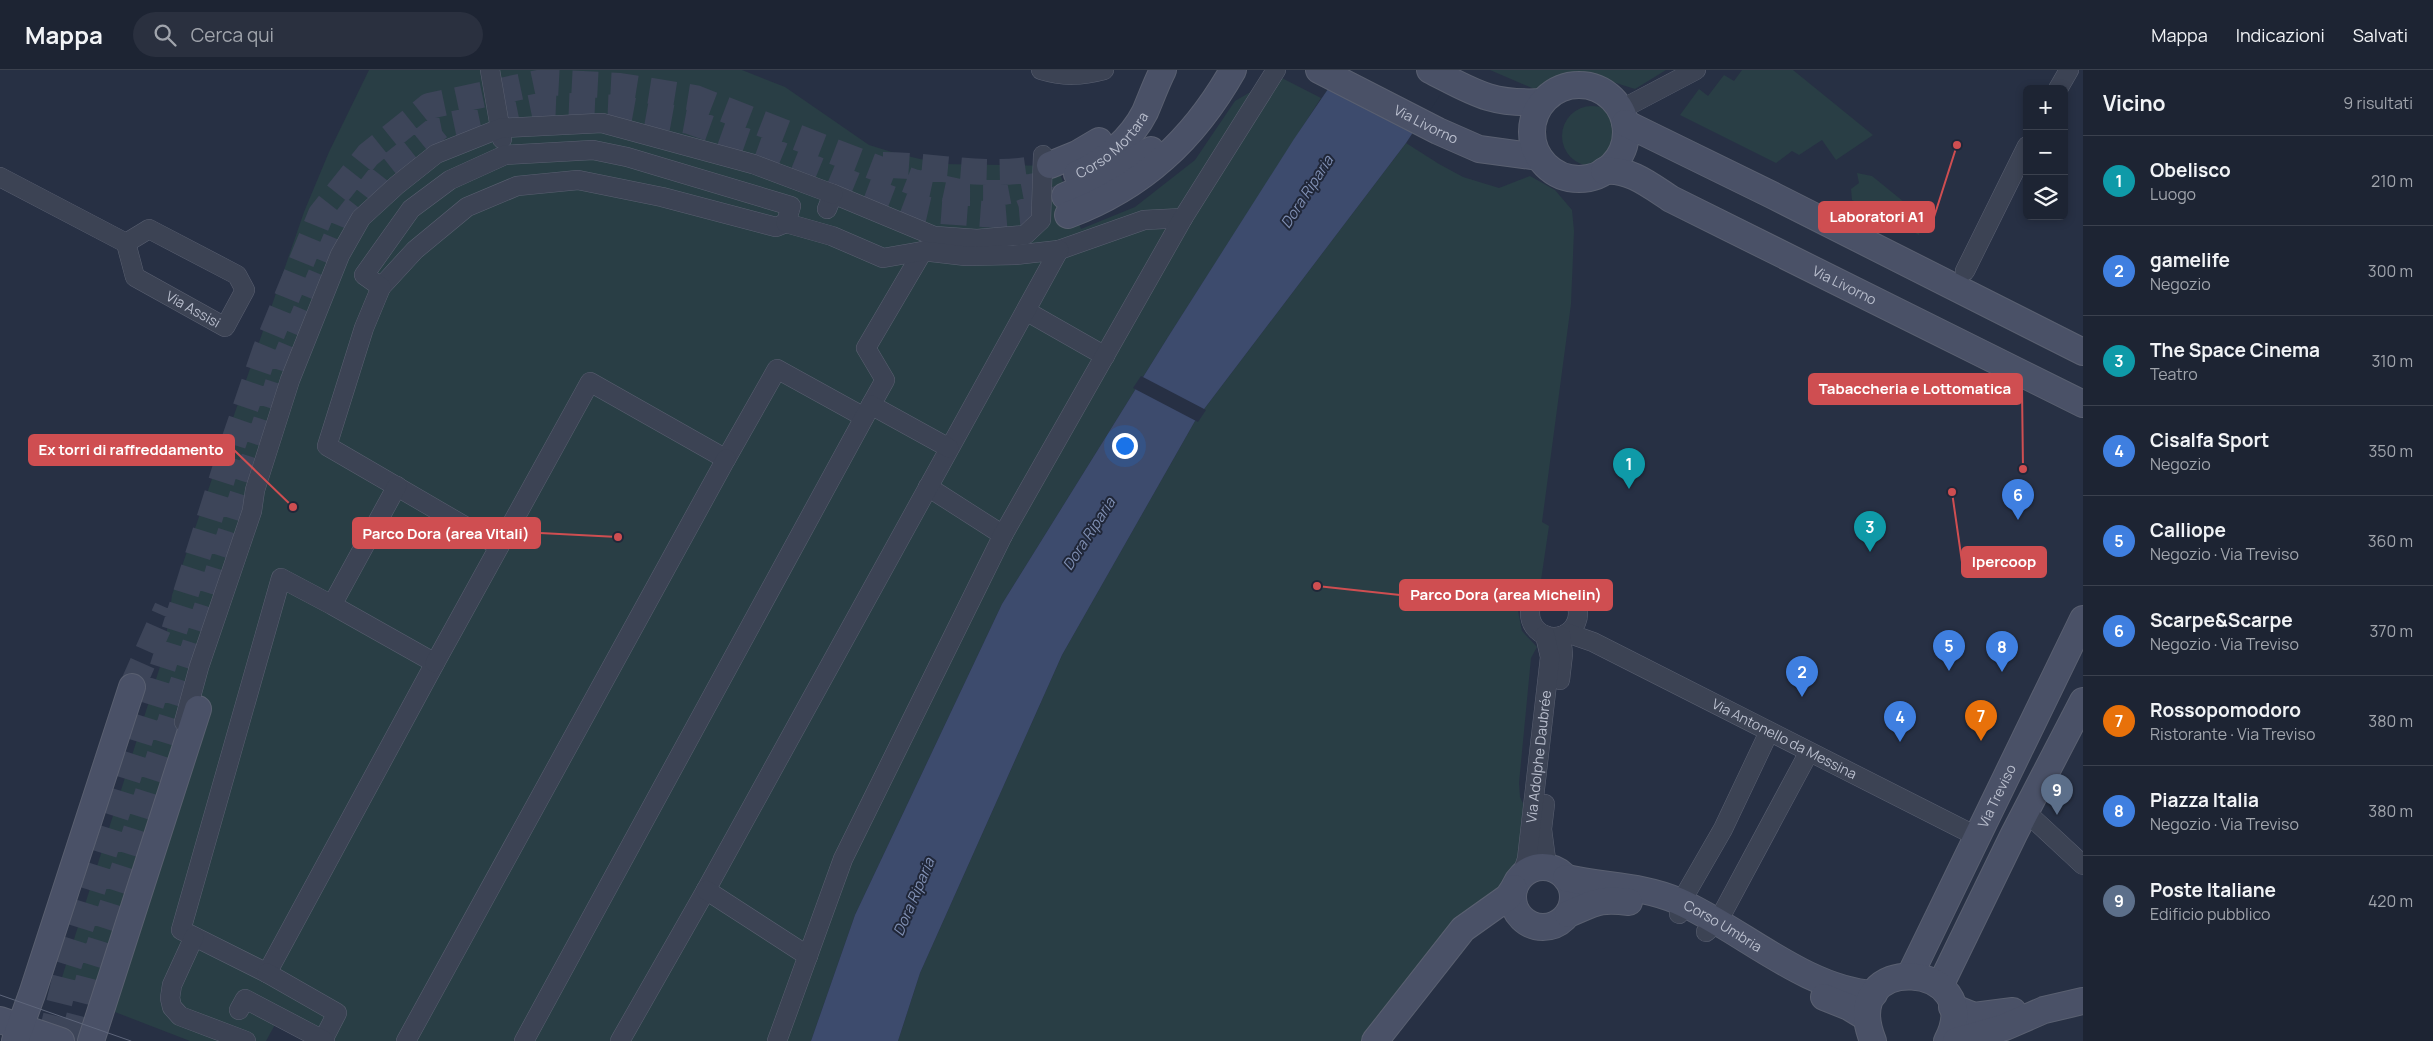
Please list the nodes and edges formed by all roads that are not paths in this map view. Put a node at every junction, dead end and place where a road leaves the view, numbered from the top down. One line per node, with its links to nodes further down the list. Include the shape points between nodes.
1 (490, 70): 15 (street)
2 (1042, 70): 3 (street, via 1060,76)
3 (1104, 70)
4 (1219, 70): 21 (main road, Corso Mortara, via 1181,121 1155,147 1124,168)
5 (1234, 70): 21 (main road, via 1196,126 1161,162 1128,186 1096,204)
6 (1276, 70): 22 (street)
7 (1319, 70): 18 (main road, Via Livorno, via 1463,143 1491,152)
8 (1430, 70): 13 (main road, via 1502,102)
9 (1696, 70): 14 (street)
10 (2069, 70): 12 (street)
11 (1158, 81): 21 (main road, Corso Mortara, via 1132,134 1106,157)
12 (2060, 85)
13 (1542, 102): 14 (main road, via 1556,91 1580,85 1603,92); 18 (main road, via 1536,110 1532,131)
14 (1622, 117): 19 (main road, via 1625,138 1622,149); 30 (main road)
15 (501, 128): 17 (street); 21 (street, via 602,123 753,164 830,202 934,236 977,239 1025,235 1041,220); 70 (street, via 436,154 361,218 340,255 290,380)
16 (2023, 154): 27 (street)
17 (505, 155): 23 (street, via 593,150 627,157 790,206); 28 (street, via 450,180 411,209 364,275)
18 (1539, 157): 19 (main road, via 1552,170 1569,178 1591,178)
19 (1604, 171): 32 (main road, Via Livorno, via 1621,171 1633,176 1671,199)
20 (0, 177): 24 (street)
21 (1056, 183)
22 (1183, 218): 25 (street, via 1144,220); 31 (street)
23 (786, 223): 26 (street, via 832,236 883,258); 28 (street, via 776,227 662,197 578,180 517,186 467,207 415,250)
24 (126, 243): 24 (street, Via Assisi, via 135,277 225,327 245,290 236,275 148,229)
25 (1059, 250): 26 (street, via 966,256); 29 (street)
26 (923, 251): 33 (street, via 866,348 885,380)
27 (1964, 270)
28 (381, 287): 36 (street, via 364,328 328,446)
29 (1026, 311): 31 (street); 34 (street)
30 (2083, 352)
31 (1105, 356): 38 (street)
32 (2083, 404)
33 (867, 411): 34 (street); 35 (street, via 777,369); 78 (street)
34 (949, 448): 37 (street)
35 (726, 459): 39 (street, via 590,382); 77 (street)
36 (397, 486): 39 (street); 40 (street)
37 (928, 487): 38 (street); 56 (street)
38 (1003, 535): 62 (street, via 843,859)
39 (499, 546): 45 (street)
40 (332, 605): 45 (street); 61 (street, via 281,578 181,930)
41 (1578, 614): 43 (street, via 1576,622); 43 (street, Via Adolphe Daubrée, via 1577,606 1568,593 1553,589 1538,595 1531,608 1538,630); 44 (street)
42 (2083, 618): 52 (main road, Via Treviso)
43 (1558, 634): 44 (street, Via Antonello da Messina); 54 (street, Via Adolphe Daubrée, via 1563,654 1542,829); 55 (street, Via Adolphe Daubrée, via 1550,658 1527,859)
44 (1593, 642): 49 (street, Via Antonello da Messina)
45 (435, 664): 64 (street)
46 (132, 687): 72 (main road)
47 (2083, 701): 51 (main road)
48 (198, 709): 75 (main road)
49 (1769, 732): 50 (street, Via Antonello da Messina); 57 (street)
50 (1809, 752): 52 (street, Via Antonello da Messina); 60 (street)
51 (2026, 812): 53 (street); 66 (main road)
52 (1976, 836): 65 (main road, Via Treviso)
53 (2083, 865)
54 (1557, 873): 55 (main road, via 1528,870); 57 (main road, Corso Umbria, via 1598,884 1638,888); 58 (main road, via 1572,890)
55 (1517, 882): 59 (main road, via 1513,900); 63 (main road, via 1508,897 1463,928)
56 (706, 890): 62 (street); 79 (street)
57 (1680, 909): 58 (main road, Corso Umbria, via 1608,899); 60 (main road, Corso Umbria)
58 (1568, 914): 59 (main road, via 1546,927)
59 (1526, 923): 63 (main road, via 1506,922 1489,928)
60 (1712, 927): 71 (main road, Corso Umbria, via 1845,990)
61 (194, 937): 64 (street); 76 (street, via 172,985 172,1007 180,1016)
62 (808, 956): 80 (street)
63 (1437, 964): 81 (main road)
64 (267, 973): 74 (street, via 337,1013)
65 (1910, 975): 66 (main road, via 1921,976); 71 (main road, Corso Umbria, via 1896,977 1884,984)
66 (1946, 996): 69 (main road, via 1974,1016); 82 (main road, via 1954,1020)
67 (2083, 1001): 69 (main road)
68 (239, 1010): 74 (street, via 245,1000)
69 (2044, 1010): 83 (main road, via 2005,1027)
70 (92, 1015)
71 (1868, 1024)
72 (12, 1029): 73 (main road)
73 (56, 1040)
74 (324, 1040)
75 (91, 1041)
76 (246, 1041)
77 (406, 1041)
78 (524, 1041)
79 (620, 1041)
80 (777, 1041)
81 (1375, 1041)
82 (1947, 1041)
83 (1956, 1041)

